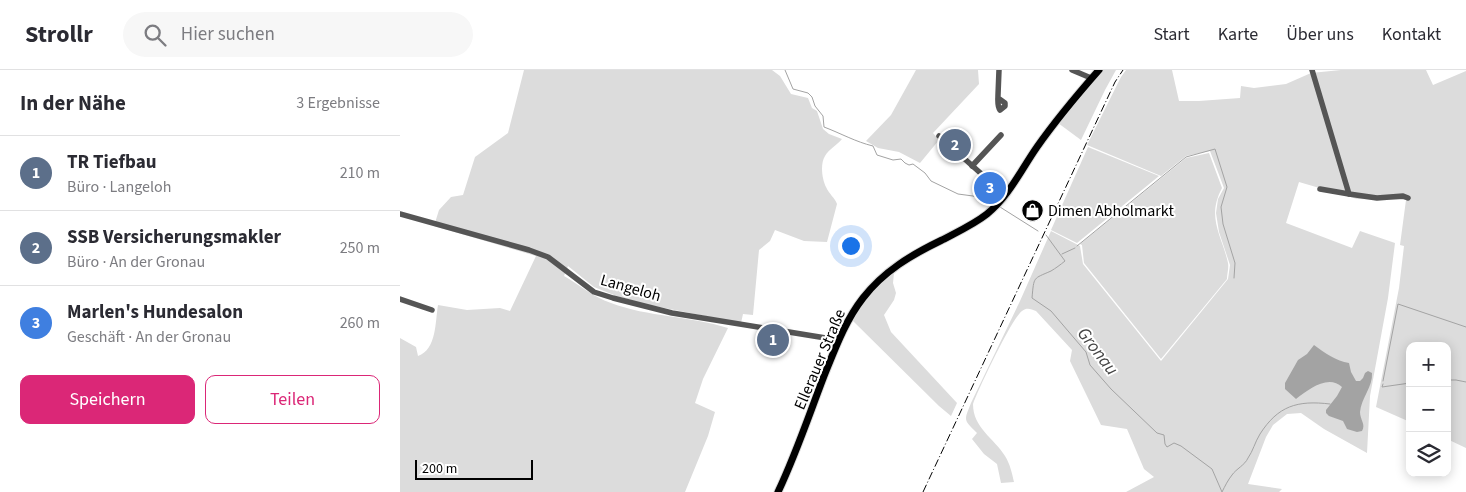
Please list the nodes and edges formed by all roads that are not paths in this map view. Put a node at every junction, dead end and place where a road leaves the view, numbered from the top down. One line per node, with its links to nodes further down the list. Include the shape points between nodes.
1 (999, 70): 6 (street)
2 (1072, 70): 5 (street)
3 (1099, 70): 5 (main road, Ellerauer Straße)
4 (1312, 70): 11 (street)
5 (1092, 78): 12 (main road, Ellerauer Straße)
6 (998, 98)
7 (1001, 135): 9 (street)
8 (940, 136): 9 (street)
9 (972, 166): 12 (street)
10 (1320, 189): 11 (street)
11 (1349, 194): 13 (street)
12 (1005, 195): 17 (main road, Ellerauer Straße, via 970,226 888,271 862,298)
13 (1408, 198)
14 (400, 214): 17 (street, Langeloh, via 548,257 594,292 613,298 672,313)
15 (400, 298): 16 (street)
16 (432, 310)
17 (838, 340): 18 (main road, Ellerauer Straße)
18 (778, 492)

